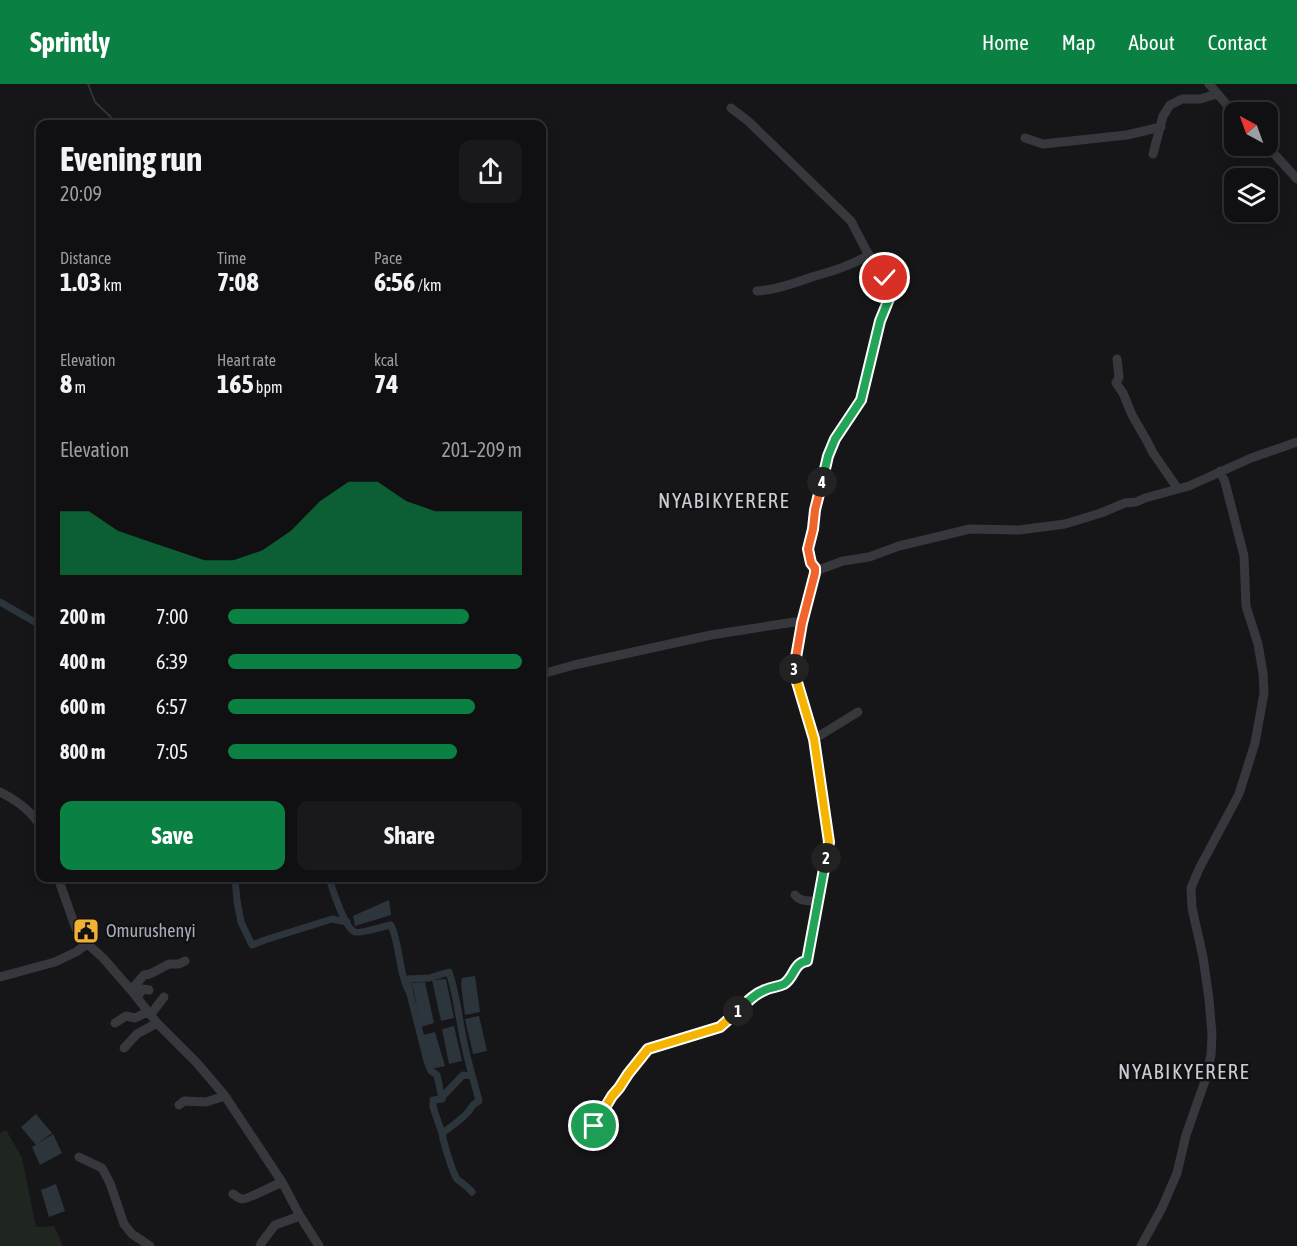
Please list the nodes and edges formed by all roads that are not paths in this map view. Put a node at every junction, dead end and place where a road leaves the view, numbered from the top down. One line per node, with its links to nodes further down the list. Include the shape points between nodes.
1 (1209, 84): 2 (street)
2 (1217, 94): 3 (street); 5 (street, via 1182,99 1170,105)
3 (1224, 102)
4 (731, 108): 10 (street, via 851,221)
5 (1161, 127): 6 (street, via 1127,135 1043,144); 7 (street)
6 (1025, 138)
7 (1153, 154)
8 (1276, 156): 9 (street)
9 (1297, 179)
10 (869, 255): 11 (street, via 829,273); 16 (street, via 889,284 891,294 880,321 861,400 828,456 808,549)
11 (757, 291)
12 (1117, 359): 15 (street, via 1116,383 1143,436)
13 (1297, 442): 14 (street)
14 (1220, 471): 15 (street); 46 (street, via 1243,549 1246,606 1258,644 1264,693 1255,743 1239,794 1191,888 1209,999 1211,1055 1177,1173)
15 (1178, 489): 16 (street, via 1065,524 1019,530 970,530)
16 (815, 568): 17 (street)
17 (802, 623): 18 (street, via 711,635); 20 (street, via 794,672)
18 (546, 673)
19 (858, 712): 20 (street)
20 (814, 739): 25 (street, via 829,842)
21 (0, 792): 22 (street, via 16,800)
22 (36, 821)
23 (59, 882): 26 (street, via 75,926)
24 (795, 895): 25 (street, via 801,900)
25 (819, 902): 38 (street, via 807,961 801,962 785,983 755,995 720,1027 648,1049)
26 (87, 944): 28 (street, via 55,962); 30 (street)
27 (185, 961): 30 (street, via 144,975)
28 (0, 977)
29 (149, 990): 30 (street)
30 (134, 994): 32 (street)
31 (164, 997): 32 (street)
32 (152, 1014): 33 (street, via 126,1016); 34 (street)
33 (115, 1023)
34 (158, 1023): 35 (street, via 137,1034); 36 (street)
35 (124, 1048)
36 (225, 1096): 37 (street); 40 (street)
37 (179, 1105)
38 (589, 1131)
39 (79, 1157): 43 (street, via 102,1168 124,1224)
40 (282, 1182): 41 (street, via 248,1199); 42 (street)
41 (233, 1194)
42 (300, 1216): 44 (street, via 275,1225); 45 (street)
43 (150, 1246)
44 (260, 1246)
45 (319, 1246)
46 (1141, 1246)

